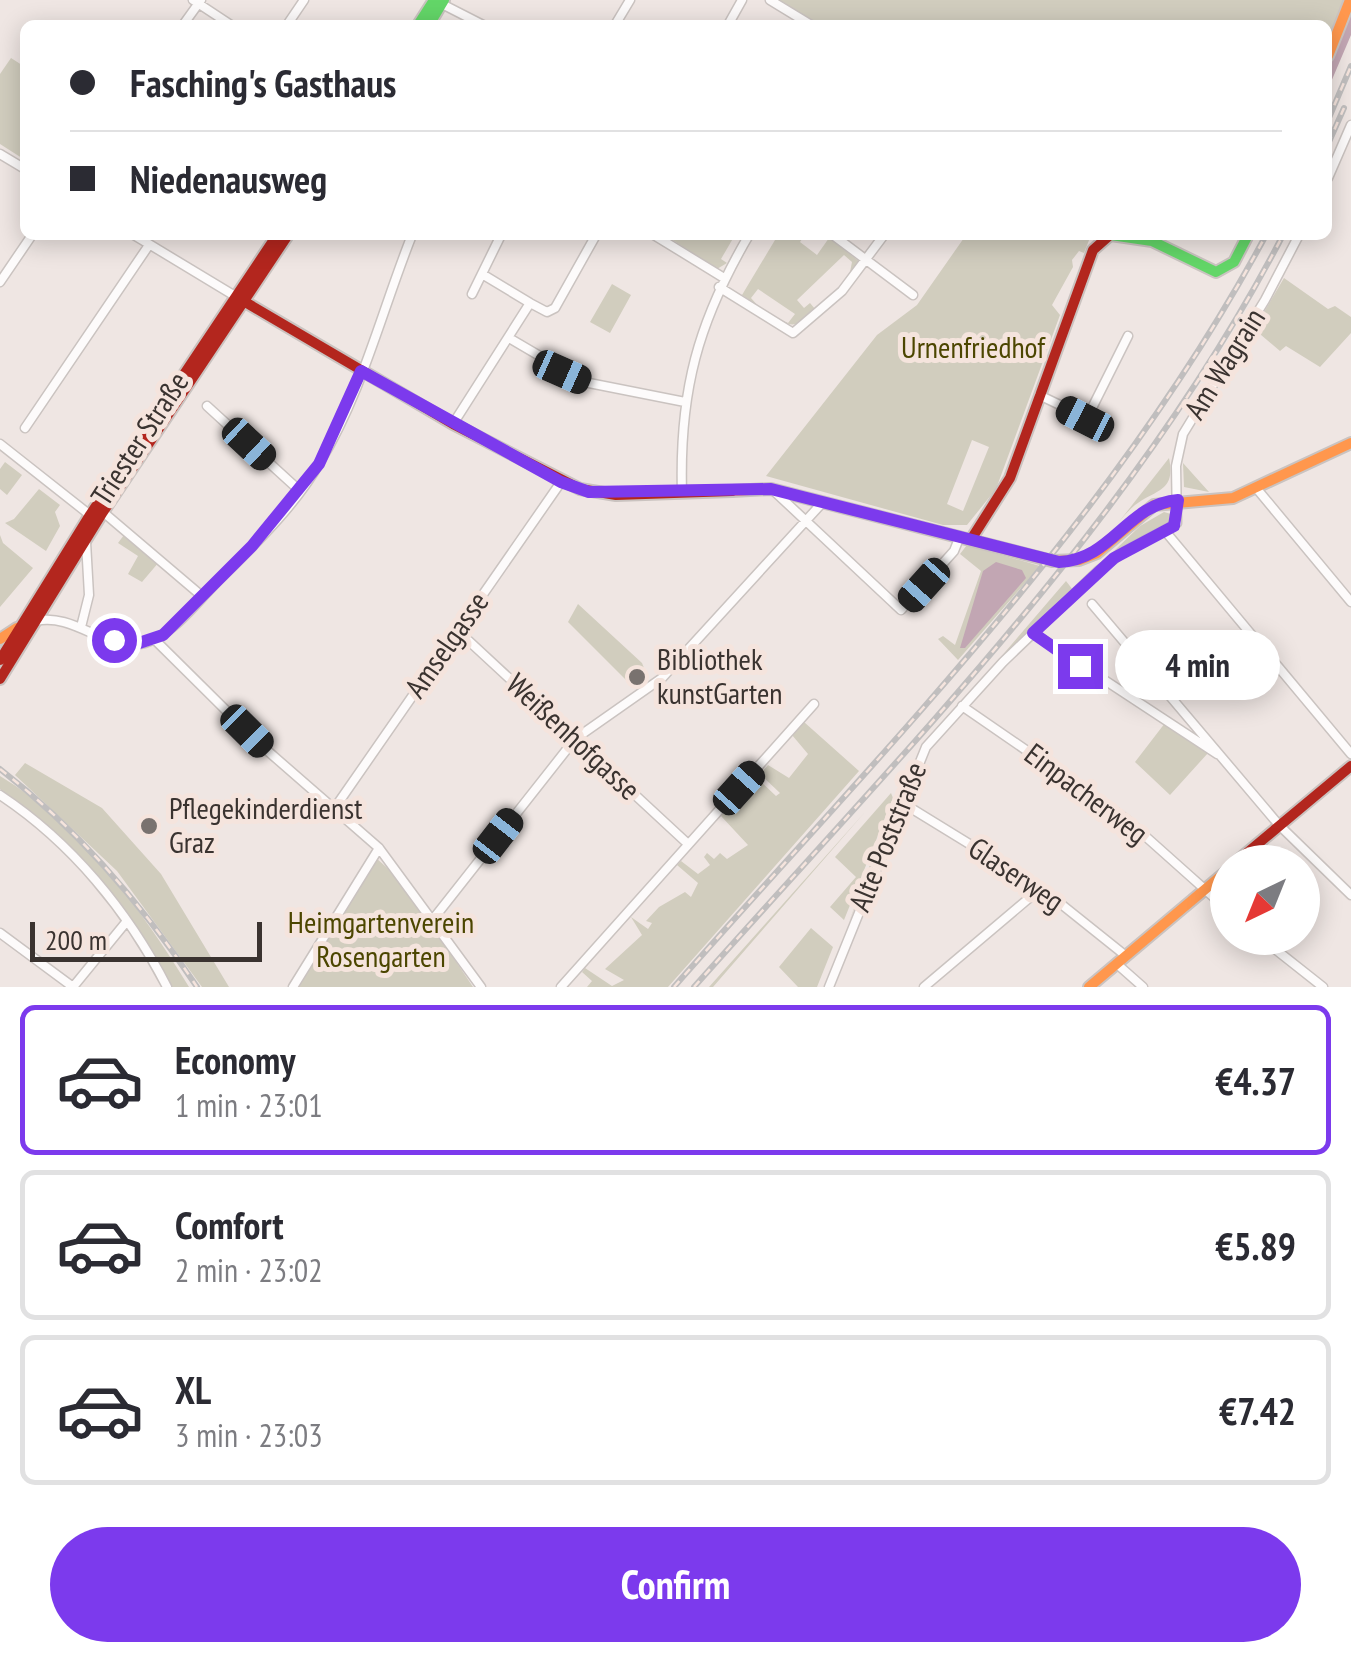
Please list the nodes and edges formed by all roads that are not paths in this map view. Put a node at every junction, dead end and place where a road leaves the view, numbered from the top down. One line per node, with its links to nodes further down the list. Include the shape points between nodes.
1 (770, 0): 7 (street)
2 (1350, 0): 8 (main road)
3 (197, 1): 5 (street)
4 (439, 8): 6 (street)
5 (224, 20)
6 (470, 20)
7 (803, 20)
8 (1332, 46)
9 (1351, 125): 10 (street)
10 (1332, 169)
11 (29, 240): 28 (street)
12 (148, 240): 32 (street); 41 (street)
13 (274, 240): 32 (main road, Triester Straße)
14 (284, 240): 32 (main road, Triester Straße)
15 (410, 240): 36 (street)
16 (499, 240): 27 (street)
17 (593, 240): 33 (street, via 555,308 547,312)
18 (661, 240): 29 (street)
19 (746, 240): 29 (street)
20 (839, 240): 26 (street)
21 (881, 240): 26 (street)
22 (1105, 240): 37 (main road, via 1093,250)
23 (1140, 240): 24 (main road, via 1216,272 1234,262)
24 (1245, 240)
25 (1296, 240): 49 (street, Am Wagrain, via 1183,434)
26 (867, 261): 29 (street, via 793,333); 31 (street)
27 (482, 274): 30 (street); 33 (street)
28 (0, 282)
29 (722, 282): 38 (street, via 697,344)
30 (472, 294)
31 (913, 296)
32 (239, 298): 36 (main road); 51 (main road, Triester Straße); 52 (main road, Triester Straße)
33 (530, 303): 35 (street)
34 (1128, 336): 37 (street, via 1087,418)
35 (509, 338): 38 (street, via 584,382); 40 (street)
36 (361, 371): 40 (main road); 47 (street, via 335,435)
37 (1039, 395): 55 (main road, via 1008,484)
38 (685, 402): 48 (street)
39 (207, 406): 47 (street)
40 (454, 424): 44 (main road)
41 (26, 428)
42 (1351, 443): 46 (main road)
43 (0, 444): 52 (street)
44 (561, 482): 48 (main road, via 599,494); 62 (street, Amselgasse)
45 (771, 489): 48 (main road); 50 (main road); 53 (street)
46 (1257, 489): 49 (main road, via 1228,500); 58 (street)
47 (300, 491): 57 (street)
48 (682, 493)
49 (1178, 500): 54 (street, via 1177,523); 55 (main road, via 1142,511 1103,550 1080,560 1044,559)
50 (823, 502): 53 (street); 55 (main road)
51 (103, 512): 56 (main road, Triester Straße); 57 (street)
52 (90, 516): 60 (main road, Triester Straße)
53 (807, 523): 55 (street, via 902,610); 70 (street, via 662,678)
54 (1165, 531): 63 (street, Alte Poststraße, via 1114,558); 71 (street)
55 (966, 537)
56 (86, 540): 60 (main road, Triester Straße); 61 (street, via 89,595)
57 (204, 597): 65 (street)
58 (1351, 602)
59 (1092, 604): 72 (street)
60 (30, 625): 61 (street, via 55,618); 64 (main road, Triester Straße); 66 (main road); 67 (main road)
61 (82, 627): 65 (street, via 128,645)
62 (457, 630): 70 (street, Weißenhofgasse); 76 (street, Amselgasse)
63 (1033, 633): 69 (street, Alte Poststraße); 72 (street)
64 (0, 639)
65 (155, 640): 76 (street)
66 (0, 660)
67 (0, 678)
68 (814, 704): 78 (street)
69 (962, 706): 75 (street, Alte Poststraße, via 926,747); 83 (street, Einpacherweg, via 1076,781)
70 (575, 740): 78 (street, Weißenhofgasse); 86 (street)
71 (1351, 754)
72 (1225, 760): 77 (street)
73 (1351, 766): 77 (main road)
74 (0, 794): 87 (street, via 55,837)
75 (901, 802): 82 (street, Glaserweg); 96 (street, Alte Poststraße)
76 (334, 809): 80 (street)
77 (1280, 826): 79 (main road); 85 (street)
78 (688, 844): 95 (street)
79 (1257, 845)
80 (379, 848): 86 (street); 93 (street)
81 (1210, 885): 83 (main road)
82 (1042, 888): 90 (street, Glaserweg); 97 (street)
83 (1204, 890): 84 (street, Einpacherweg); 90 (main road)
84 (1210, 895)
85 (1351, 896)
86 (434, 918): 94 (street)
87 (127, 921): 91 (street); 92 (street)
88 (0, 933): 91 (street)
89 (1283, 955): 100 (street)
90 (1122, 960): 98 (main road); 99 (street, Glaserweg)
91 (73, 987)
92 (166, 987)
93 (293, 987)
94 (481, 987)
95 (562, 987)
96 (829, 987)
97 (924, 987)
98 (1090, 987)
99 (1143, 987)
100 (1323, 987)

